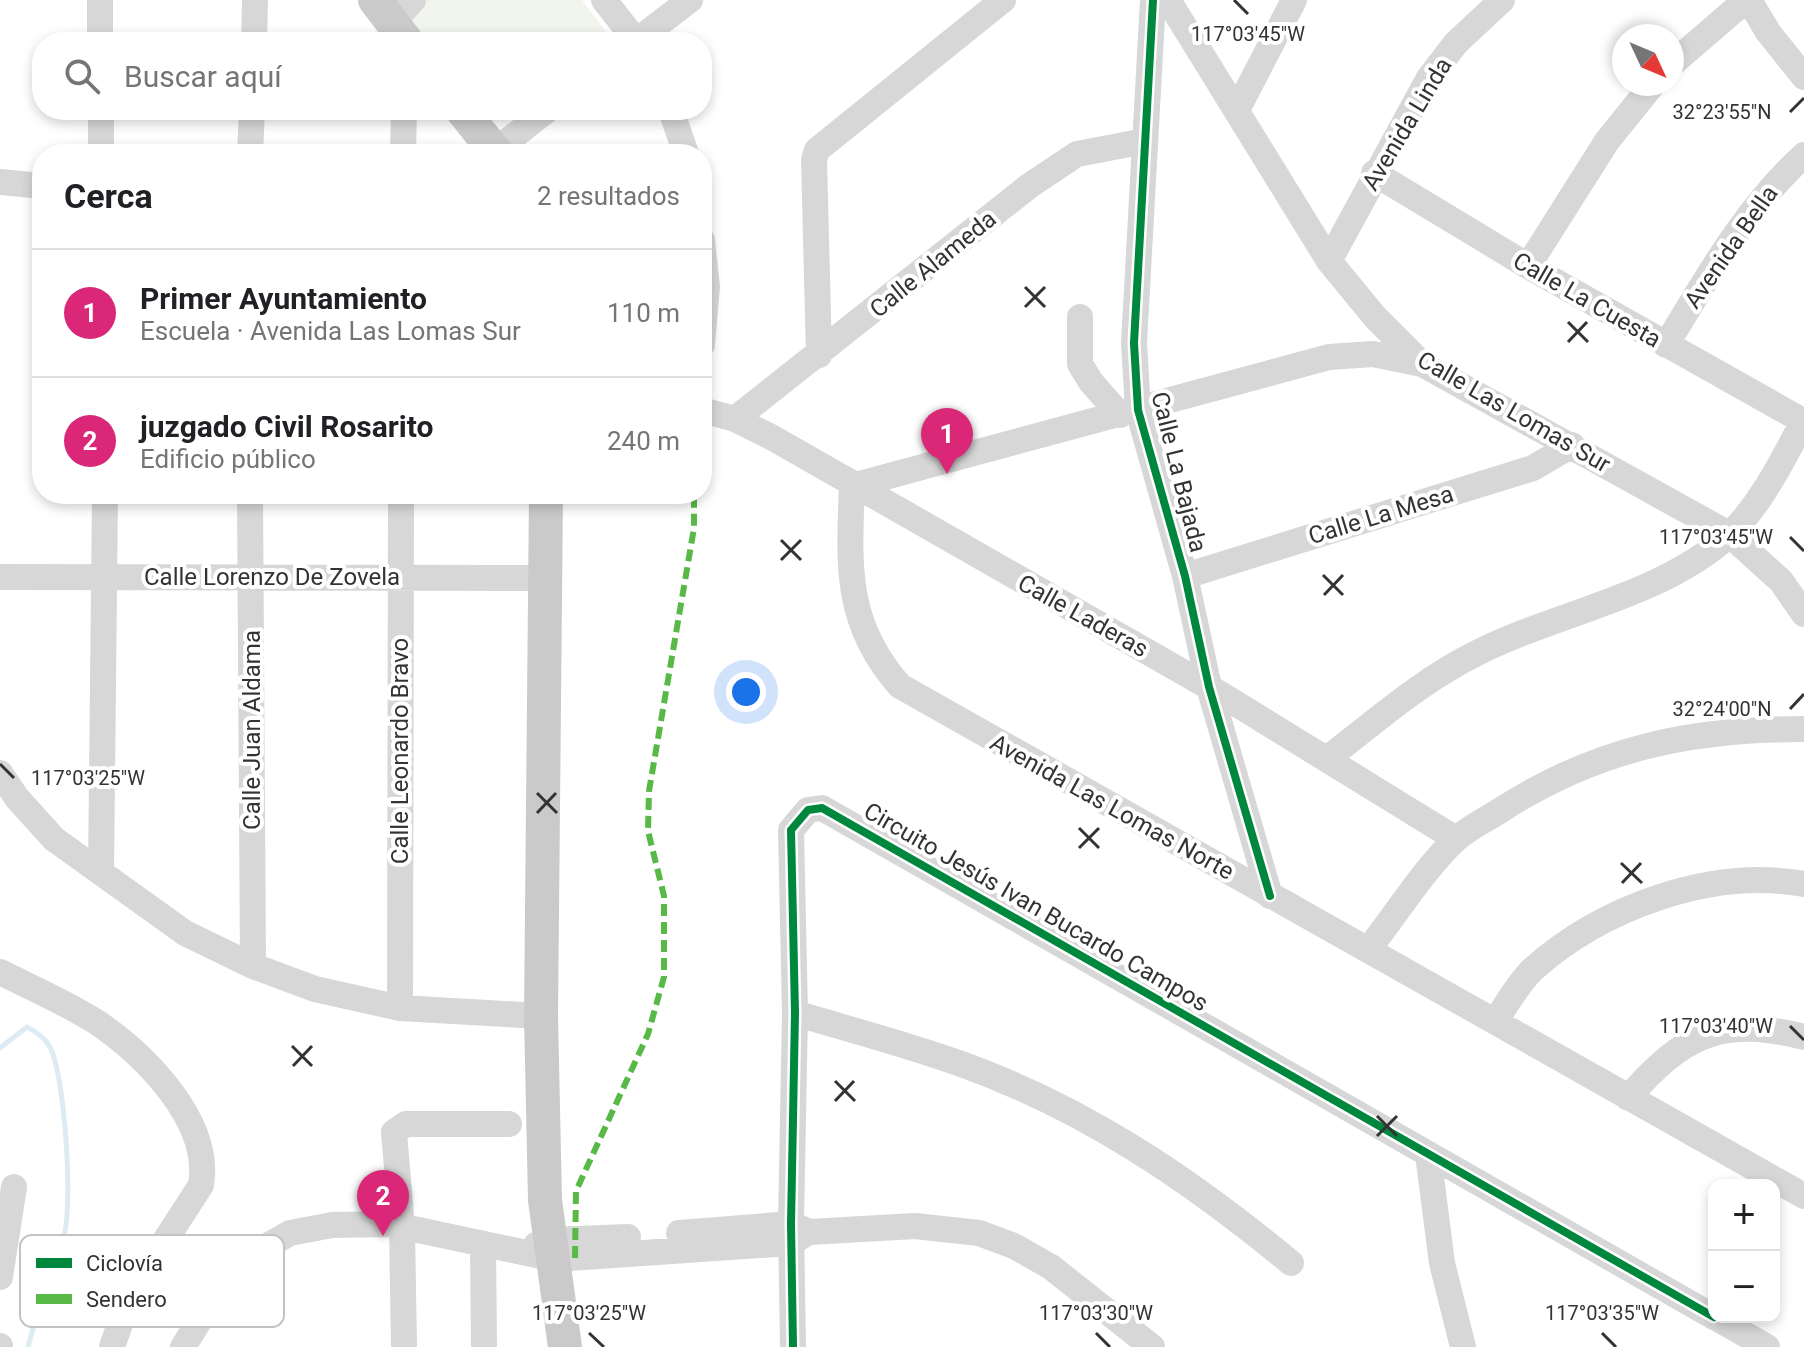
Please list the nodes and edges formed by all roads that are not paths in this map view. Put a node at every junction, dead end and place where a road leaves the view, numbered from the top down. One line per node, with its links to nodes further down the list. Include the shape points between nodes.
1 (100, 0): 10 (street)
2 (255, 0): 11 (street)
3 (604, 0): 12 (street)
4 (690, 0): 13 (street)
5 (1003, 0): 39 (street, via 817,150)
6 (1294, 0): 17 (street)
7 (1502, 0): 32 (street, Avenida Linda, via 1456,43 1429,78)
8 (1748, 0): 14 (street); 15 (street)
9 (1171, 1): 17 (street, Calle Las Lomas Sur); 24 (street, Calle La Bajada)
10 (100, 32)
11 (254, 32)
12 (628, 32)
13 (649, 32)
14 (1684, 54)
15 (1804, 77)
16 (1643, 96): 36 (street, via 1607,141)
17 (1238, 108): 35 (street, Calle Las Lomas Sur)
18 (101, 120): 25 (street)
19 (252, 120): 26 (street)
20 (404, 120): 27 (street)
21 (470, 120): 28 (main road)
22 (535, 120): 29 (street)
23 (674, 120): 30 (street)
24 (1145, 141): 39 (street, Calle Alameda, via 1077,154 1029,186); 41 (street, Calle La Bajada)
25 (101, 144)
26 (250, 144)
27 (403, 144)
28 (490, 144)
29 (506, 144)
30 (683, 144)
31 (1804, 155): 38 (street, Avenida Bella, via 1751,213)
32 (1374, 173): 35 (street, Avenida Linda); 36 (street, Calle La Cuesta)
33 (0, 182): 34 (street)
34 (32, 185)
35 (1329, 261): 40 (street, Calle Las Lomas Sur)
36 (1528, 266): 38 (street, Calle La Cuesta)
37 (1080, 317): 41 (street, via 1080,364 1091,382)
38 (1666, 345): 44 (street, Calle La Cuesta)
39 (819, 355): 43 (street, Calle Alameda)
40 (1422, 364): 41 (street, via 1373,354 1329,357); 45 (street, Calle Las Lomas Sur)
41 (1129, 412): 46 (street); 54 (street, Calle La Bajada)
42 (712, 413): 43 (street, Calle Laderas)
43 (735, 419): 46 (street, Calle Laderas)
44 (1804, 420): 51 (street, via 1762,494)
45 (1572, 445): 51 (street, Calle Las Lomas Sur); 54 (street, Calle La Mesa, via 1533,468)
46 (852, 486): 59 (street, Calle Laderas); 66 (street, Avenida Las Lomas Norte, via 851,590 868,641 900,686)
47 (105, 504): 57 (street)
48 (250, 504): 52 (street, Calle Juan Aldama)
49 (401, 504): 53 (street, Calle Leonardo Bravo)
50 (546, 504): 56 (main road)
51 (1729, 534): 58 (street, Calle Las Lomas Sur, via 1781,581); 61 (street, via 1654,584 1538,624 1474,654 1422,685)
52 (252, 576): 53 (street, Calle Lorenzo De Zovela); 57 (street, Calle Lorenzo De Zovela); 68 (street, Calle Juan Aldama)
53 (401, 576): 56 (street, Calle Lorenzo De Zovela); 70 (street, Calle Leonardo Bravo)
54 (1185, 576): 59 (street, Calle La Bajada)
55 (0, 577): 57 (street, Calle Lorenzo De Zovela)
56 (544, 578): 72 (main road)
57 (105, 579): 64 (street)
58 (1804, 614)
59 (1209, 687): 61 (street, Calle Laderas); 66 (street, Calle La Bajada)
60 (1804, 729): 63 (street, via 1744,730 1651,743 1582,764)
61 (1328, 758): 63 (street, Calle Laderas)
62 (0, 773): 64 (street, via 54,839)
63 (1456, 839): 67 (street)
64 (101, 873): 68 (street, via 185,933)
65 (1804, 884): 73 (street, via 1729,882 1628,910 1575,936 1529,973)
66 (1270, 896): 67 (street, Avenida Las Lomas Norte)
67 (1368, 950): 73 (street, Avenida Las Lomas Norte)
68 (253, 966): 70 (street, via 315,989)
69 (0, 972): 82 (street, via 94,1021 128,1047 166,1088 202,1148 204,1167 201,1185)
70 (400, 1008): 72 (street)
71 (795, 1013): 77 (street, Circuito Jesús Ivan Bucardo Campos, via 791,830 808,810 822,808); 81 (street, Circuito Jesús Ivan Bucardo Campos); 86 (street, via 966,1065 1077,1114 1213,1200)
72 (541, 1016): 85 (main road, via 545,1200)
73 (1496, 1020): 75 (street, Avenida Las Lomas Norte)
74 (1804, 1037): 75 (street, via 1734,1028 1697,1037 1653,1069)
75 (1628, 1098): 79 (street, Avenida Las Lomas Norte)
76 (509, 1124): 80 (street, via 396,1128)
77 (1428, 1154): 88 (street, Circuito Jesús Ivan Bucardo Campos); 92 (street, via 1442,1263)
78 (14, 1187): 87 (street)
79 (1804, 1196)
80 (402, 1227): 83 (street, via 332,1225); 84 (street); 95 (street)
81 (797, 1233): 85 (street); 98 (street, Circuito Jesús Ivan Bucardo Campos); 99 (street, via 915,1226 979,1233 1051,1267)
82 (169, 1235)
83 (284, 1236)
84 (483, 1245): 85 (street); 96 (street)
85 (554, 1250): 97 (main road)
86 (1291, 1263)
87 (0, 1277)
88 (1708, 1314)
89 (1725, 1323): 100 (street, Circuito Jesús Ivan Bucardo Campos)
90 (119, 1327): 93 (street)
91 (195, 1327): 94 (street)
92 (1461, 1346)
93 (112, 1347)
94 (183, 1347)
95 (404, 1347)
96 (484, 1347)
97 (565, 1347)
98 (793, 1347)
99 (1152, 1347)
100 (1767, 1347)

